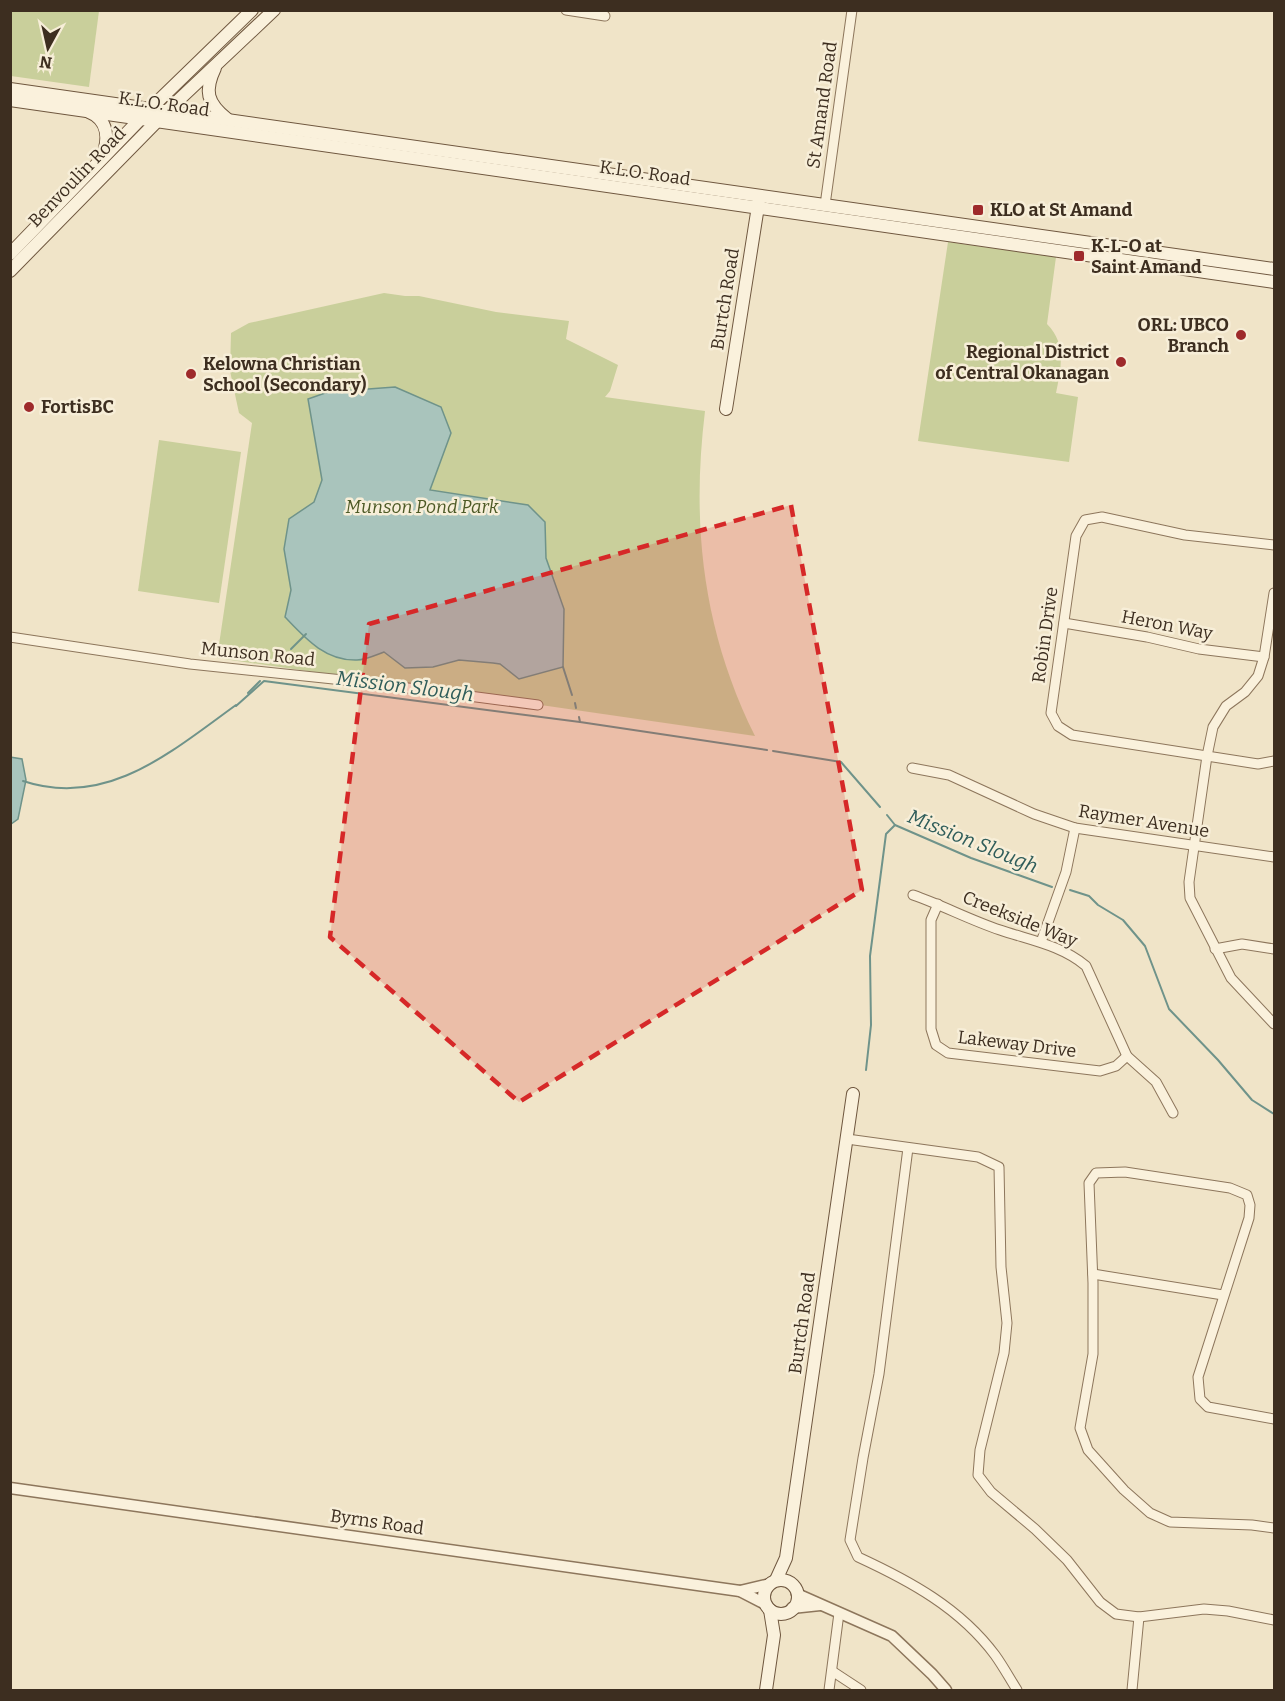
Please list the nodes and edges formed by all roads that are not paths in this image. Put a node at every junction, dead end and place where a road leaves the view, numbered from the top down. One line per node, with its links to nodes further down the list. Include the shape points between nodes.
1 (252, 10): 9 (main road, Benvoulin Road)
2 (274, 10): 6 (main road, Benvoulin Road)
3 (566, 10): 5 (street)
4 (852, 10): 17 (street, St Amand Road)
5 (605, 16)
6 (217, 64): 11 (main road, Benvoulin Road); 13 (main road, via 209,95 217,111)
7 (10, 89): 9 (main road, K.L.O. Road)
8 (10, 100): 10 (main road, K.L.O. Road)
9 (151, 108): 11 (main road, K.L.O. Road); 12 (main road, Benvoulin Road)
10 (85, 111): 12 (main road, K.L.O. Road); 15 (main road, via 98,118 106,132)
11 (167, 111): 13 (main road, K.L.O. Road); 14 (main road, Benvoulin Road)
12 (143, 119): 14 (main road, K.L.O. Road); 15 (main road, Benvoulin Road)
13 (227, 119): 16 (main road, K.L.O. Road)
14 (157, 121): 16 (main road, K.L.O. Road); 20 (main road, Benvoulin Road)
15 (101, 162): 18 (main road, Benvoulin Road)
16 (759, 201): 17 (main road, K.L.O. Road); 21 (main road, K.L.O. Road); 22 (main road, Burtch Road)
17 (825, 205): 19 (main road, K.L.O. Road)
18 (10, 254)
19 (1275, 269)
20 (10, 271)
21 (1275, 282)
22 (726, 409)
23 (1275, 545): 25 (street, Robin Drive, via 1185,536 1102,517 1085,520 1076,536)
24 (1275, 593): 27 (street)
25 (1064, 623): 27 (street, Heron Way, via 1199,649); 29 (street, Robin Drive, via 1051,712 1058,726 1072,735)
26 (10, 637): 28 (street, Munson Road, via 190,664 353,680)
27 (1264, 657): 29 (street, via 1258,676 1226,706 1213,727)
28 (538, 705)
29 (1207, 756): 30 (street, Robin Drive, via 1258,764); 33 (street)
30 (1275, 761)
31 (912, 768): 32 (street, Raymer Avenue, via 949,775)
32 (1075, 828): 33 (street, Raymer Avenue); 37 (street, via 1066,872)
33 (1195, 845): 34 (street, Raymer Avenue); 38 (street, via 1190,898)
34 (1275, 858)
35 (913, 895): 36 (street, Creekside Way)
36 (938, 904): 37 (street, Creekside Way, via 998,930); 41 (street, Lakeway Drive, via 931,920 932,1029 936,1045 948,1053 1100,1071 1116,1066)
37 (1041, 942): 41 (street, Creekside Way, via 1074,956 1086,966)
38 (1215, 949): 39 (street, via 1242,944); 40 (street, via 1231,978)
39 (1275, 949)
40 (1275, 1024)
41 (1127, 1056): 43 (street, Creekside Way, via 1156,1083)
42 (853, 1094): 44 (main road, Burtch Road)
43 (1173, 1113)
44 (847, 1139): 45 (street); 51 (main road, Burtch Road)
45 (908, 1148): 59 (street, via 978,1157 999,1167 1001,1267 1007,1323 978,1475 991,1492 1067,1560 1100,1602 1116,1614); 67 (street, via 879,1374 850,1540 858,1557 938,1599 966,1624 995,1654)
46 (1093, 1274): 47 (street); 47 (street, via 1089,1183 1096,1173 1125,1172 1230,1188 1247,1195 1250,1205); 50 (street, via 1093,1354 1080,1428 1088,1450 1150,1513 1170,1522)
47 (1223, 1295): 48 (street, via 1198,1377 1200,1399 1208,1407)
48 (1275, 1419)
49 (10, 1488): 54 (street, Byrns Road)
50 (1275, 1528)
51 (786, 1558): 52 (main road, Burtch Road); 53 (main road, Burtch Road)
52 (773, 1582): 53 (main road, via 785,1580); 54 (street, Byrns Road); 56 (main road, via 764,1594)
53 (794, 1588): 55 (street); 57 (main road, via 797,1600)
54 (740, 1591): 56 (street, Byrns Road)
55 (820, 1605): 57 (street); 58 (street)
56 (769, 1608): 57 (main road, via 779,1614); 61 (main road)
57 (790, 1610): 61 (main road)
58 (839, 1613): 62 (street); 66 (street, via 892,1636)
59 (1139, 1617): 60 (street, via 1204,1609); 68 (street)
60 (1275, 1620)
61 (774, 1635): 63 (main road)
62 (832, 1671): 64 (street); 65 (street)
63 (766, 1690)
64 (829, 1690)
65 (861, 1690)
66 (946, 1690)
67 (1017, 1690)
68 (1132, 1690)

